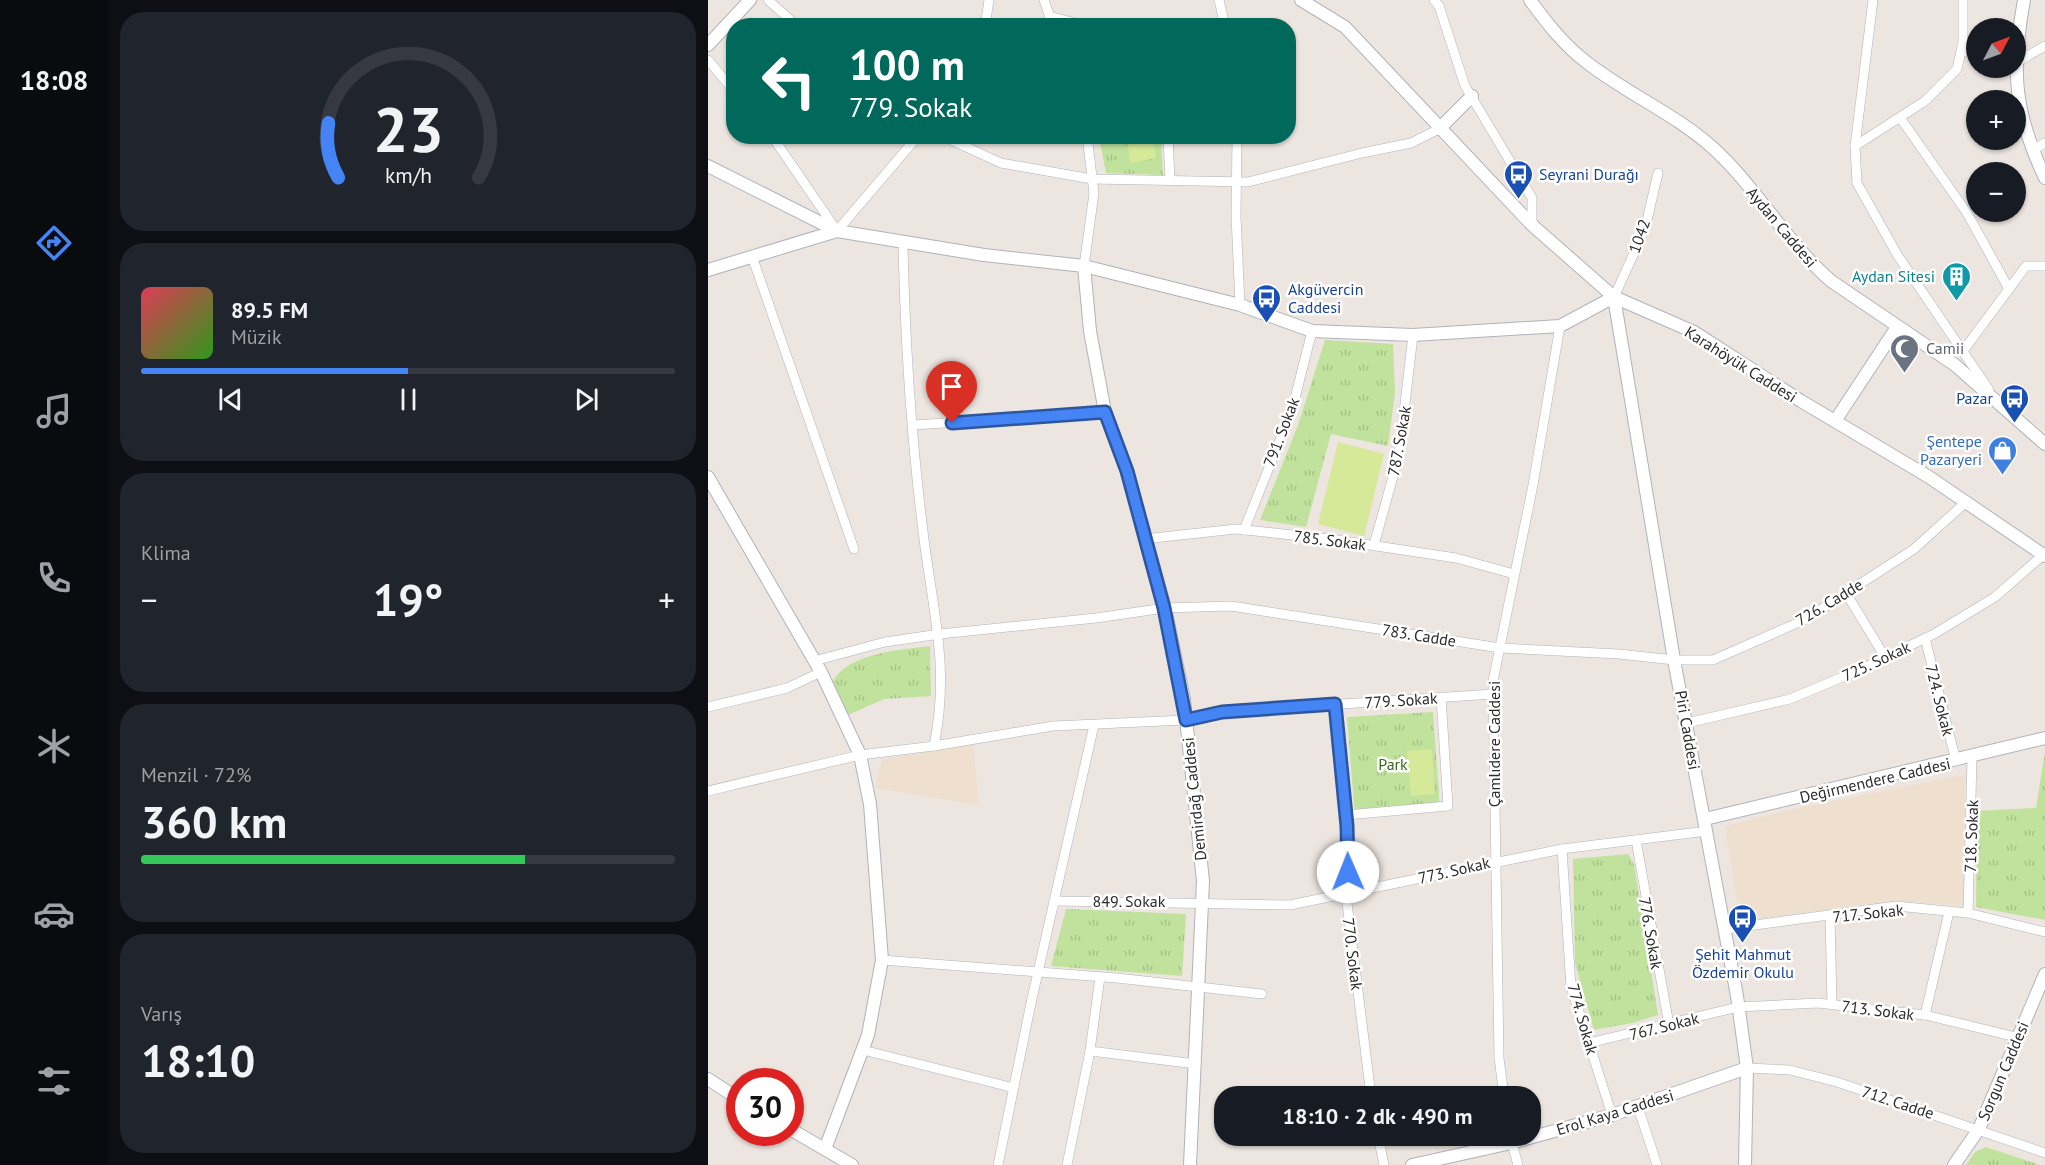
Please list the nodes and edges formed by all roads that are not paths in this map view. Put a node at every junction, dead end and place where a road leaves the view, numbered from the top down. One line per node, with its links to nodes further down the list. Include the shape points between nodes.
1 (750, 0): 12 (street)
2 (768, 0): 13 (street)
3 (989, 0): 14 (street)
4 (1044, 0): 15 (street)
5 (1219, 0): 16 (street)
6 (1301, 0): 29 (street, Karahöyük Caddesi, via 1345,27)
7 (1434, 0): 27 (street)
8 (1530, 0): 56 (street, Aydan Caddesi, via 1551,29 1584,61 1667,113 1712,147 1816,268)
9 (1873, 0): 37 (street)
10 (1963, 0): 22 (street)
11 (2024, 0): 17 (street)
12 (733, 18)
13 (788, 18)
14 (986, 18)
15 (1050, 18)
16 (1223, 18)
17 (2020, 18)
18 (726, 26): 19 (street)
19 (708, 45)
20 (2045, 45): 23 (street)
21 (1966, 51): 22 (street)
22 (1961, 52): 28 (street, via 1957,69 1925,101)
23 (2026, 57)
24 (708, 60): 26 (street)
25 (2016, 78): 38 (street, via 2022,122)
26 (726, 81)
27 (1472, 96): 29 (street); 45 (street, via 1532,198)
28 (1900, 118): 37 (street); 52 (street, via 1967,213)
29 (1439, 129): 44 (street, via 1411,143); 45 (street, Karahöyük Caddesi)
30 (2045, 143): 38 (street)
31 (777, 144): 46 (street)
32 (911, 144): 46 (street)
33 (959, 144): 42 (street, via 1001,163)
34 (1088, 144): 42 (street)
35 (1168, 144): 43 (street)
36 (1237, 144): 44 (street)
37 (1855, 146): 59 (street, via 1857,183 1898,256)
38 (2033, 150): 41 (street)
39 (708, 166): 46 (street)
40 (1658, 173): 53 (street, 1042, via 1645,228)
41 (2045, 178)
42 (1092, 179): 43 (street); 49 (street, via 1094,193)
43 (1170, 180): 44 (street)
44 (1238, 182): 54 (street)
45 (1532, 225): 53 (street, Karahöyük Caddesi)
46 (837, 231): 47 (street); 48 (street)
47 (903, 243): 49 (street); 63 (street, via 905,331)
48 (753, 259): 51 (street); 70 (street)
49 (1083, 266): 54 (street); 61 (street, Demirdağ Caddesi)
50 (2045, 266): 52 (street, via 2026,266)
51 (708, 270)
52 (2009, 290): 59 (street)
53 (1614, 297): 55 (street); 62 (street, Karahöyük Caddesi, via 1694,332); 79 (street, Piri Caddesi)
54 (1240, 305): 57 (street)
55 (1560, 326): 58 (street); 72 (street, Çamlıdere Caddesi)
56 (1897, 327): 60 (street, Aydan Caddesi, via 1955,365); 62 (street)
57 (1312, 331): 58 (street); 67 (street, 791. Sokak, via 1292,410)
58 (1413, 335): 69 (street, 787. Sokak, via 1399,455)
59 (1962, 351): 60 (street)
60 (1994, 398): 64 (street, Aydan Caddesi)
61 (1105, 412): 63 (street); 68 (street, Demirdağ Caddesi, via 1127,471)
62 (1835, 421): 66 (street, Karahöyük Caddesi)
63 (914, 425): 75 (street, via 925,547)
64 (2045, 444)
65 (708, 477): 80 (street)
66 (1966, 502): 71 (street, Karahöyük Caddesi); 73 (street, 726. Cadde, via 1914,549)
67 (1244, 530): 68 (street, 785. Sokak); 69 (street, 785. Sokak)
68 (1144, 538): 74 (street, Demirdağ Caddesi)
69 (1374, 545): 72 (street, 785. Sokak, via 1456,558)
70 (854, 549)
71 (2044, 555): 76 (street, 725. Sokak, via 1995,597)
72 (1514, 574): 77 (street, Çamlıdere Caddesi)
73 (1846, 593): 78 (street); 79 (street, 726. Cadde, via 1806,619 1713,660)
74 (1164, 608): 75 (street, 783. Cadde); 77 (street, 783. Cadde, via 1231,606); 86 (street, Demirdağ Caddesi)
75 (940, 634): 80 (street, 783. Cadde, via 885,642); 90 (street, via 942,672)
76 (1925, 638): 78 (street, 725. Sokak); 93 (street, 724. Sokak)
77 (1500, 648): 79 (street, 783. Cadde); 82 (street, Çamlıdere Caddesi)
78 (1885, 657): 87 (street, 725. Sokak, via 1790,699)
79 (1674, 660): 87 (street, Piri Caddesi)
80 (814, 661): 81 (street)
81 (821, 672): 85 (street, via 787,688); 91 (street)
82 (1493, 694): 83 (street, 779. Sokak); 100 (street, Çamlıdere Caddesi)
83 (1441, 697): 84 (street, 779. Sokak); 95 (street, via 1448,806)
84 (1335, 704): 86 (street, 779. Sokak, via 1222,712); 95 (street, 770. Sokak)
85 (708, 707)
86 (1186, 720): 88 (street, 779. Sokak); 103 (street, Demirdağ Caddesi)
87 (1687, 723): 96 (street, Piri Caddesi)
88 (1094, 725): 90 (street, 779. Sokak, via 1053,726); 102 (street)
89 (2045, 738): 92 (street, Değirmendere Caddesi)
90 (934, 746): 91 (street, 779. Sokak)
91 (860, 755): 94 (street, 779. Sokak); 109 (street, via 870,804)
92 (1972, 758): 93 (street, Değirmendere Caddesi); 105 (street, 718. Sokak)
93 (1956, 761): 96 (street, Değirmendere Caddesi)
94 (708, 791)
95 (1346, 815): 101 (street, 770. Sokak)
96 (1705, 819): 97 (street, Piri Caddesi)
97 (1707, 831): 98 (street, 773. Sokak); 107 (street, Piri Caddesi)
98 (1636, 840): 99 (street, 773. Sokak); 118 (street, 776. Sokak)
99 (1562, 849): 100 (street, 773. Sokak); 120 (street, 774. Sokak, via 1571,987)
100 (1495, 861): 101 (street, 773. Sokak); 127 (street, Çamlıdere Caddesi)
101 (1346, 895): 103 (street, 773. Sokak, via 1290,904); 126 (street, 770. Sokak)
102 (1056, 901): 103 (street, 849. Sokak); 110 (street)
103 (1202, 902): 113 (street, Demirdağ Caddesi)
104 (1949, 912): 105 (street, 717. Sokak); 106 (street, 717. Sokak, via 1896,906); 117 (street)
105 (1968, 914): 108 (street, 717. Sokak)
106 (1830, 917): 107 (street, 717. Sokak); 115 (street)
107 (1725, 929): 116 (street, Piri Caddesi)
108 (2045, 932)
109 (882, 960): 110 (street); 121 (street)
110 (1038, 974): 112 (street); 128 (street)
111 (2045, 974): 119 (street, Sorgun Caddesi)
112 (1100, 977): 113 (street); 122 (street)
113 (1199, 986): 114 (street); 123 (street, Demirdağ Caddesi)
114 (1262, 994)
115 (1832, 1004): 116 (street, 713. Sokak); 117 (street, 713. Sokak)
116 (1738, 1007): 118 (street, 767. Sokak); 124 (street, Piri Caddesi)
117 (1925, 1015): 119 (street, 713. Sokak)
118 (1669, 1025): 120 (street, 767. Sokak)
119 (2016, 1037): 132 (street, Sorgun Caddesi)
120 (1589, 1044): 131 (street, 774. Sokak)
121 (863, 1050): 128 (street); 138 (street)
122 (1090, 1051): 123 (street); 142 (street)
123 (1196, 1064): 143 (street, Demirdağ Caddesi)
124 (1746, 1068): 130 (street, Erol Kaya Caddesi); 132 (street, 712. Cadde, via 1790,1070 1837,1082); 148 (street, Piri Caddesi)
125 (708, 1078): 129 (street)
126 (1370, 1086)
127 (1503, 1086)
128 (1014, 1088): 141 (street)
129 (726, 1090)
130 (1638, 1107): 131 (street, Erol Kaya Caddesi); 147 (street)
131 (1612, 1115): 133 (street, Erol Kaya Caddesi)
132 (1978, 1129): 139 (street, 712. Cadde); 149 (street, Sorgun Caddesi)
133 (1541, 1132)
134 (804, 1137): 138 (street)
135 (1380, 1146): 144 (street)
136 (1484, 1146): 145 (street, Erol Kaya Caddesi)
137 (1512, 1146): 146 (street)
138 (825, 1149): 140 (street)
139 (2045, 1153)
140 (852, 1165)
141 (998, 1165)
142 (1067, 1165)
143 (1190, 1165)
144 (1384, 1165)
145 (1412, 1165)
146 (1518, 1165)
147 (1657, 1165)
148 (1745, 1165)
149 (1954, 1165)

